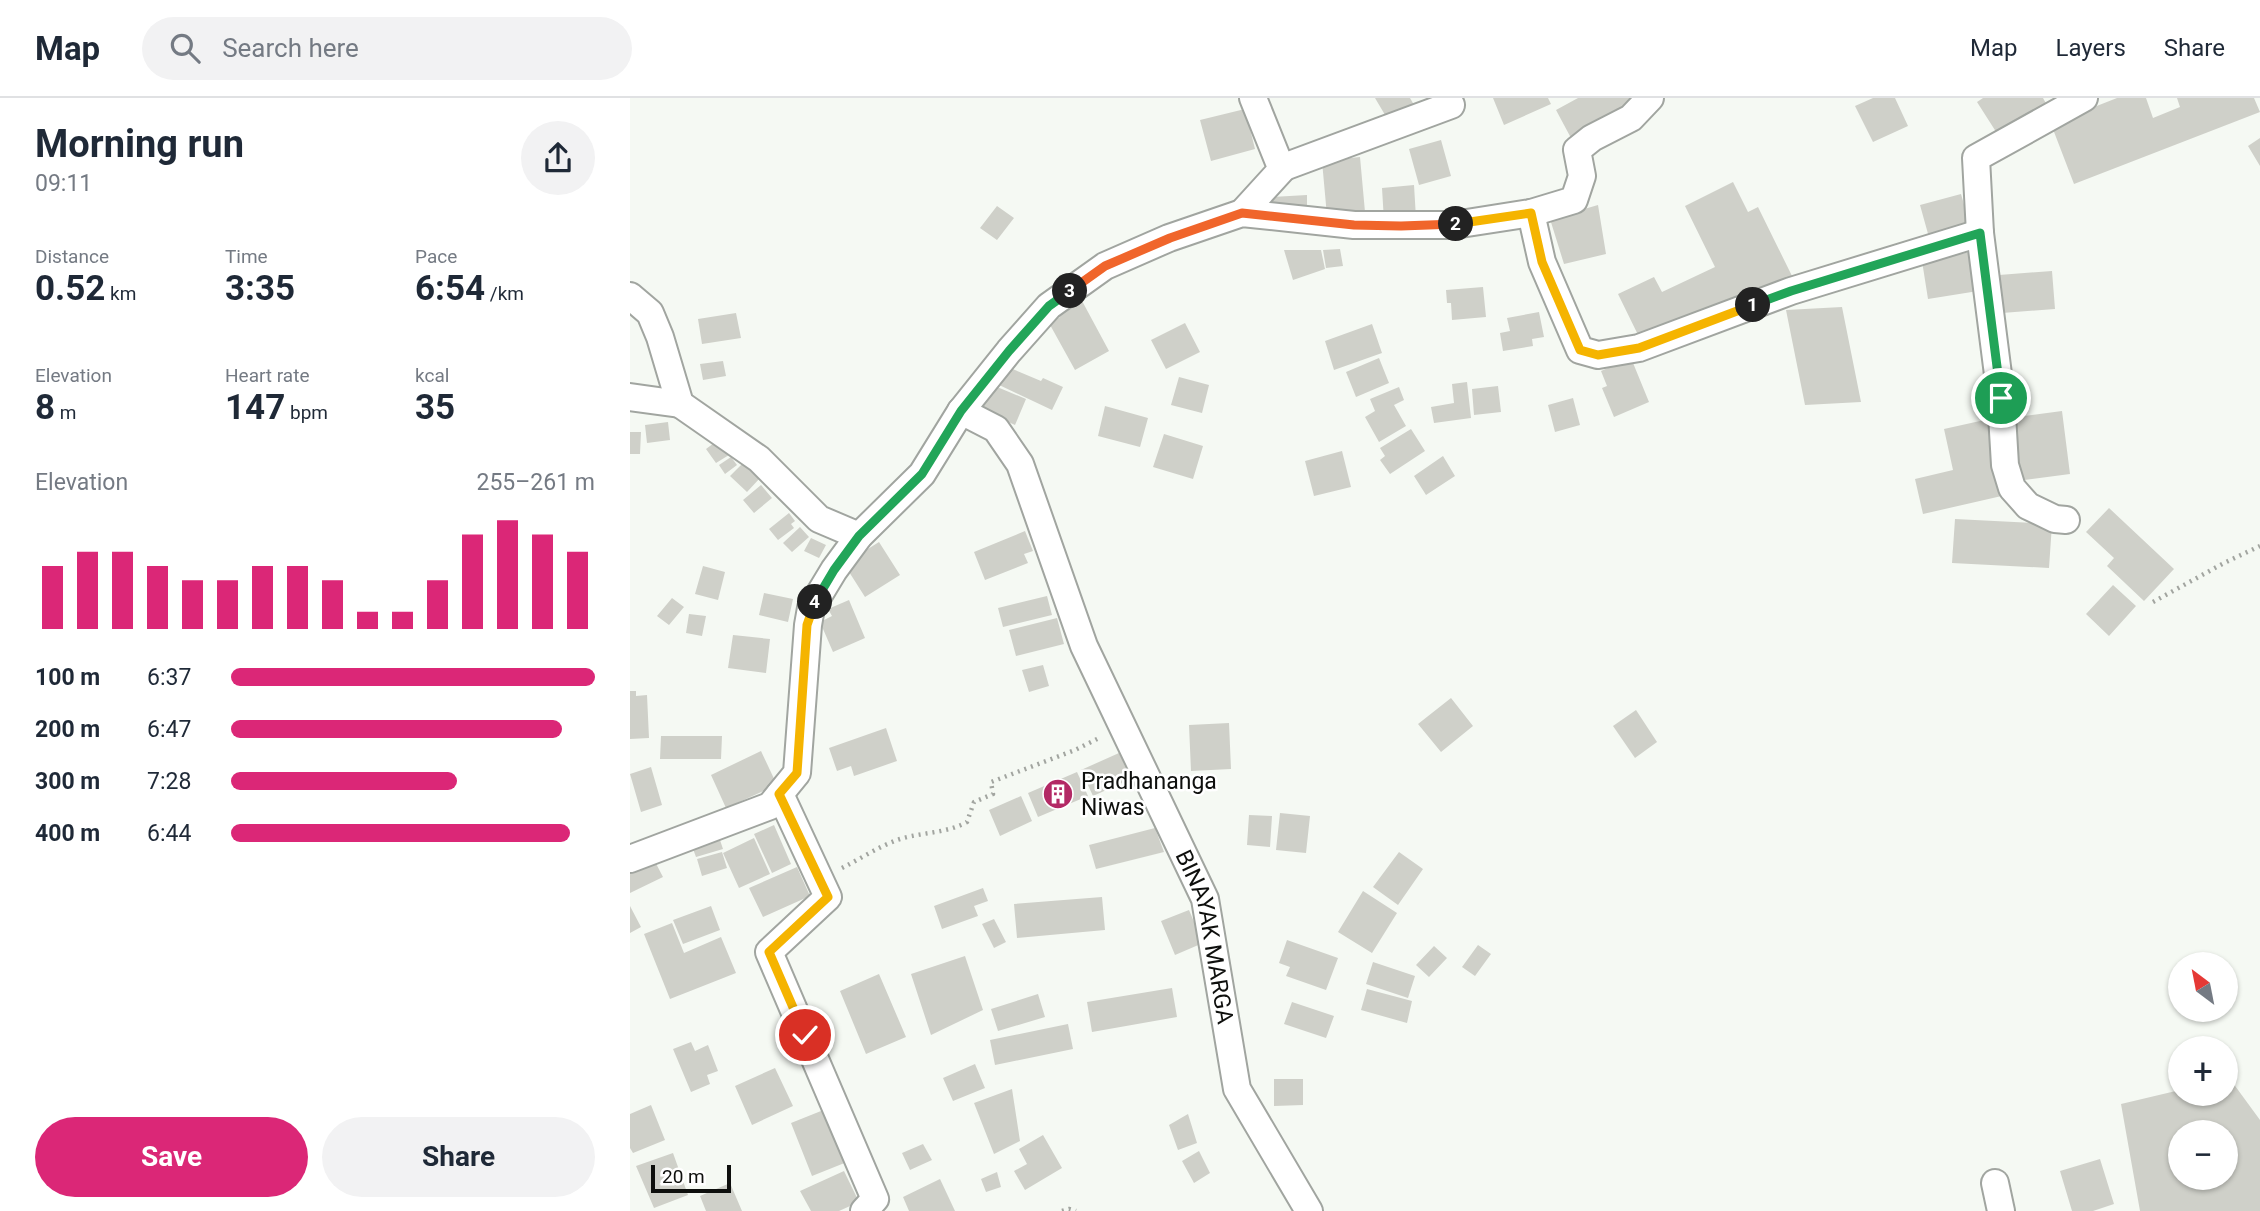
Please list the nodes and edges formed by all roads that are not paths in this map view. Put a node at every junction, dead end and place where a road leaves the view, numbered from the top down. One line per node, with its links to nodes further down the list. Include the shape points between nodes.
1 (1253, 98): 5 (street)
2 (1650, 98): 7 (street, via 1631,118 1577,150 1582,176 1574,200)
3 (2084, 98): 8 (street, via 1976,158)
4 (1451, 105): 5 (street)
5 (1284, 167): 6 (street)
6 (1242, 213): 7 (street, via 1401,226 1454,225); 12 (street, via 1105,266 1049,306)
7 (1531, 213): 8 (street, via 1542,262 1580,350 1598,355 1639,348 1791,291)
8 (1980, 233): 13 (street, via 2005,465 2012,488 2028,506)
9 (630, 296): 11 (street, via 650,313)
10 (630, 397): 11 (street)
11 (680, 404): 14 (street, via 759,458 819,519)
12 (961, 411): 14 (street, via 922,474); 19 (street, BINAYAK MARGA, via 996,429 1020,464 1084,646 1205,899 1237,1089)
13 (2066, 520)
14 (859, 536): 15 (street, via 811,608 797,773)
15 (779, 794): 16 (street, via 770,806); 18 (street, via 828,897 769,952 875,1199)
16 (630, 859)
17 (1995, 1183): 20 (street)
18 (864, 1211)
19 (1309, 1211)
20 (2001, 1211)

